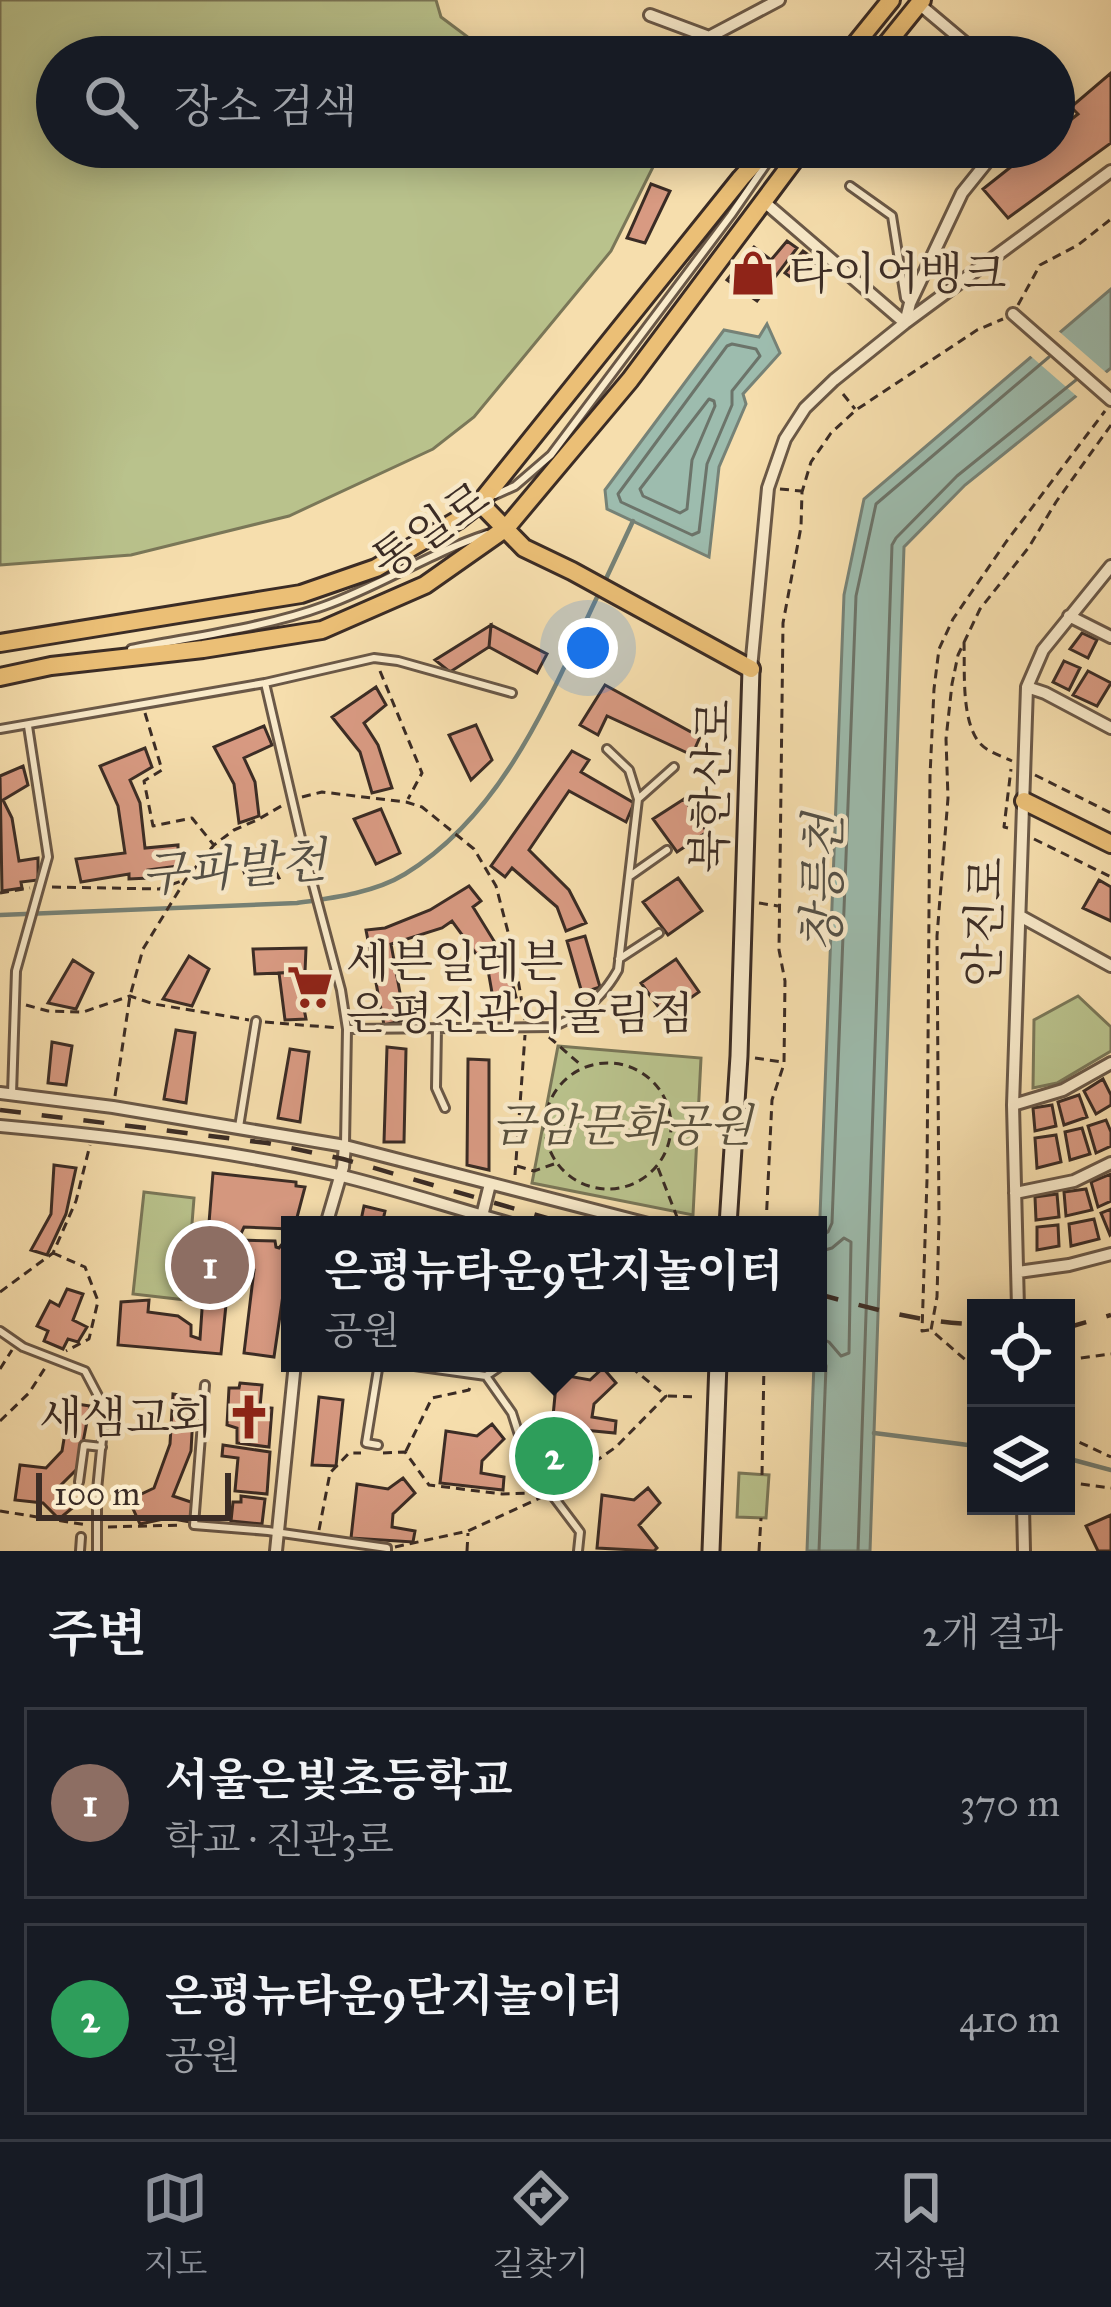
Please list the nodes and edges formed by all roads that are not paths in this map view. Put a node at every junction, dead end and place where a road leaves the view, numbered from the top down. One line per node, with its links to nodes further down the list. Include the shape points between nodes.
1 (779, 0): 6 (street)
2 (891, 0): 7 (main road)
3 (920, 2): 8 (main road); 9 (street)
4 (650, 15): 5 (street)
5 (706, 36)
6 (711, 36)
7 (862, 36)
8 (893, 36)
9 (958, 36)
10 (752, 168): 20 (main road, 통일로)
11 (787, 168): 15 (main road, 통일로)
12 (982, 168): 16 (street)
13 (1111, 171): 18 (street)
14 (850, 186): 16 (lane, via 892,217)
15 (762, 200): 18 (street); 21 (main road, 통일로, via 630,380)
16 (910, 303): 18 (street)
17 (1013, 314): 19 (street)
18 (905, 323): 26 (street, via 805,408 785,439 768,488)
19 (1111, 401)
20 (480, 503): 21 (main road, 북한산로); 25 (main road, 통일로, via 376,568 302,594)
21 (506, 528): 26 (main road, 북한산로, via 524,548); 27 (main road, 통일로, via 425,585 322,631)
22 (1111, 566): 23 (street, 안진로)
23 (1069, 616): 24 (street); 29 (street, 안진로)
24 (1111, 637)
25 (0, 643)
26 (751, 669): 62 (main road, 북한산로)
27 (0, 676)
28 (266, 683): 30 (lane, via 374,658); 31 (lane); 47 (lane)
29 (1027, 687): 32 (street); 37 (street, 안진로)
30 (512, 693)
31 (28, 724): 33 (lane); 49 (lane, via 48,857 16,971)
32 (1111, 728)
33 (0, 729)
34 (607, 749): 36 (lane, via 629,770)
35 (674, 766): 36 (lane)
36 (638, 800): 40 (lane)
37 (1024, 801): 38 (main road); 41 (street, 안진로)
38 (1111, 844)
39 (667, 850): 40 (lane)
40 (630, 876): 43 (lane)
41 (1020, 916): 44 (street); 50 (street, 안진로)
42 (659, 933): 43 (lane)
43 (620, 959): 46 (lane, via 608,988 552,1027)
44 (1111, 966)
45 (256, 1021): 53 (lane)
46 (437, 1028): 47 (lane); 51 (lane, via 436,1088)
47 (347, 1029): 54 (lane)
48 (1111, 1063): 50 (street)
49 (6, 1094): 53 (street)
50 (1013, 1105): 58 (street, 안진로)
51 (446, 1108)
52 (0, 1126): 56 (street)
53 (238, 1126): 54 (street)
54 (345, 1146): 56 (street); 57 (street)
55 (1111, 1163): 58 (street, via 1074,1181)
56 (340, 1176): 59 (street); 60 (street)
57 (490, 1184): 60 (street); 61 (street)
58 (1016, 1193): 64 (street, 안진로)
59 (329, 1216)
60 (482, 1216)
61 (616, 1216)
62 (729, 1216)
63 (1111, 1254): 64 (street)
64 (1018, 1271): 65 (street, 안진로)
65 (1018, 1299)
66 (0, 1331): 74 (lane, via 85,1371 105,1409)
67 (294, 1372): 78 (street)
68 (378, 1372): 75 (lane, via 366,1443)
69 (458, 1372): 72 (lane)
70 (492, 1372): 72 (lane)
71 (718, 1372): 85 (main road)
72 (486, 1376): 84 (lane, via 512,1413 528,1462 580,1532)
73 (205, 1384): 78 (lane, via 194,1525)
74 (102, 1447): 76 (lane, via 84,1445); 82 (lane)
75 (377, 1449)
76 (79, 1482)
77 (1023, 1515): 86 (street)
78 (277, 1533): 80 (lane); 83 (street)
79 (81, 1537): 81 (lane)
80 (387, 1550)
81 (80, 1551)
82 (97, 1551)
83 (276, 1551)
84 (578, 1551)
85 (711, 1551)
86 (1024, 1551)

